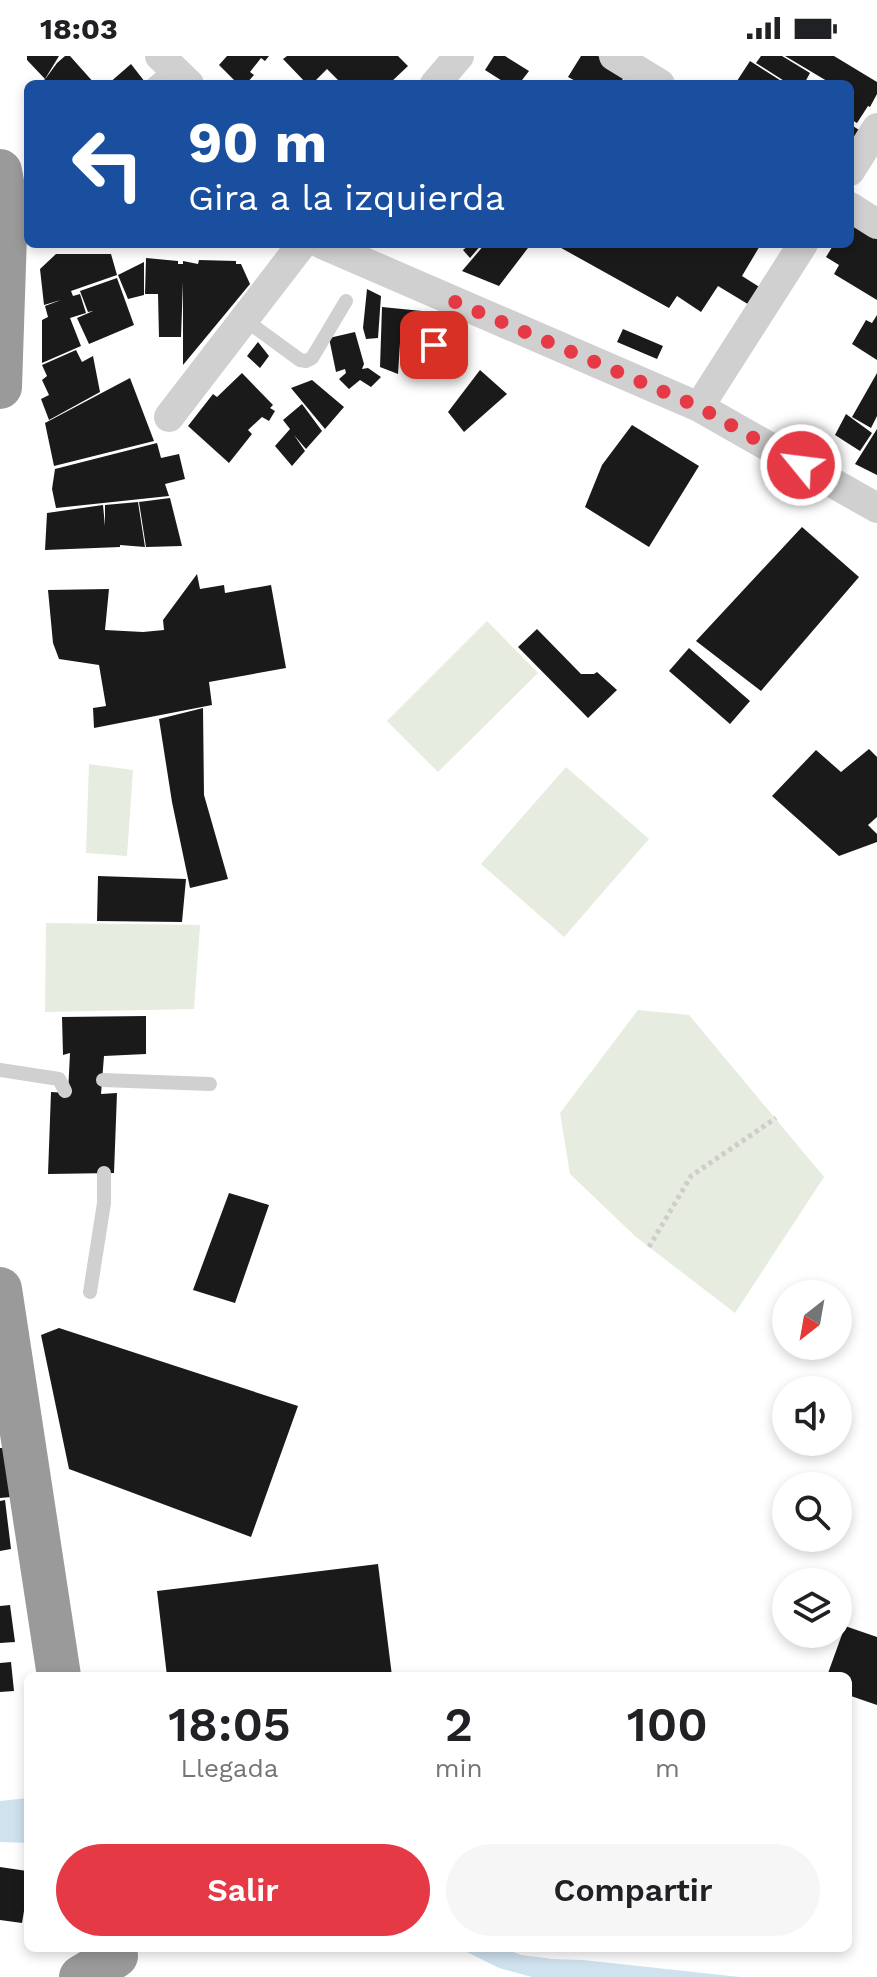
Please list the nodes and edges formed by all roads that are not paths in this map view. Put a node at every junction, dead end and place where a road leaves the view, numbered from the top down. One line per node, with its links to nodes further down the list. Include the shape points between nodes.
1 (459, 56): 3 (street)
2 (614, 56): 4 (street)
3 (438, 80)
4 (653, 80)
5 (877, 128): 6 (street)
6 (854, 165)
7 (9, 210): 17 (highway)
8 (854, 210): 9 (street)
9 (877, 224)
10 (299, 248): 15 (street)
11 (331, 248): 14 (street)
12 (800, 248): 18 (street)
13 (346, 301): 15 (lane, via 306,361)
14 (453, 301): 16 (lane); 18 (street)
15 (244, 319): 19 (street)
16 (425, 368)
17 (0, 387)
18 (699, 407): 20 (street)
19 (169, 417)
20 (877, 508)
21 (0, 1070): 23 (lane)
22 (103, 1080): 24 (lane)
23 (64, 1083)
24 (210, 1084)
25 (104, 1173): 27 (lane)
26 (0, 1289): 28 (highway)
27 (90, 1292)
28 (58, 1672)

